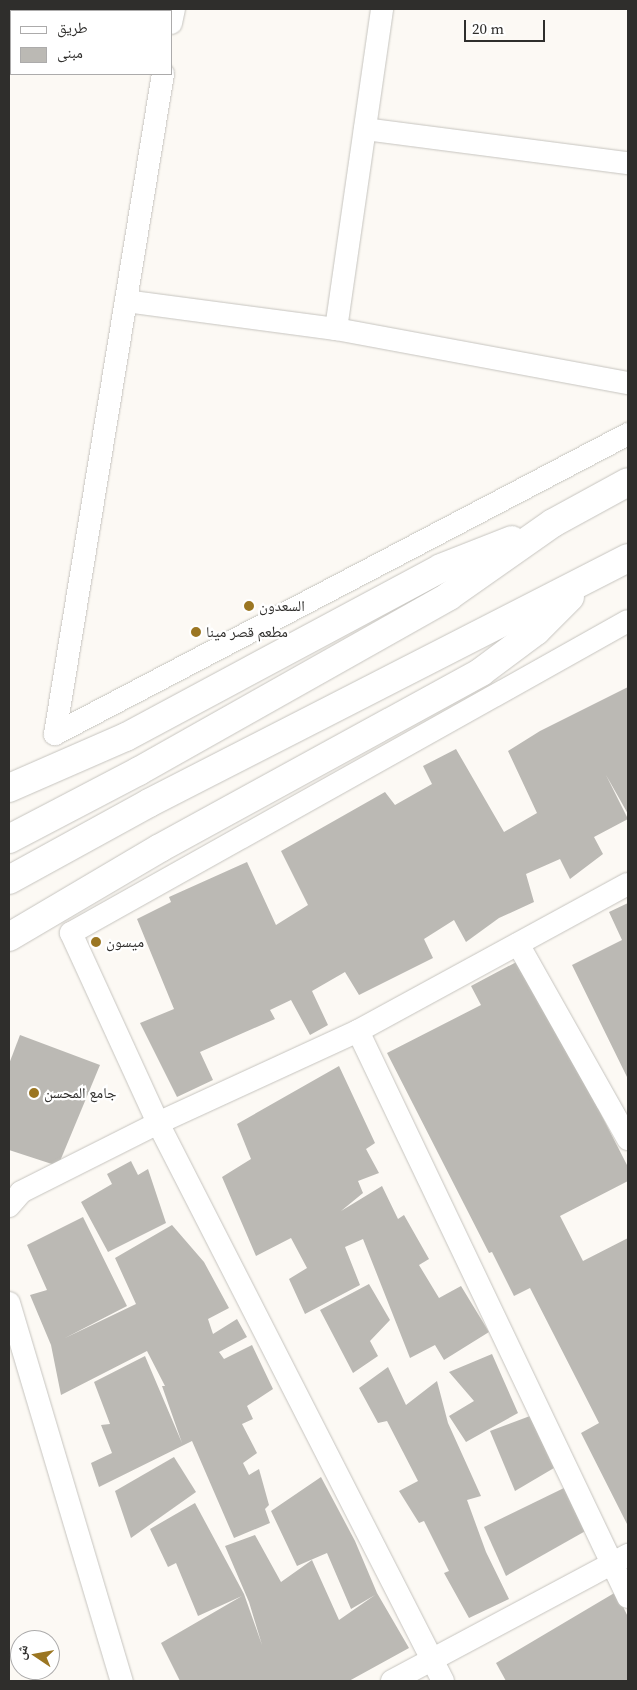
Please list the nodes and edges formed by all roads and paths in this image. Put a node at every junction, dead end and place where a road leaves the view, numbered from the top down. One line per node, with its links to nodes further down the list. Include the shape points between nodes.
1 (382, 9): 3 (street)
2 (163, 75): 5 (street)
3 (365, 129): 4 (street); 6 (street)
4 (628, 163)
5 (126, 301): 6 (street); 8 (street, via 55,734)
6 (336, 329): 7 (street)
7 (628, 383)
8 (628, 434)
9 (628, 482): 10 (highway)
10 (553, 523): 14 (highway, via 441,568 126,737); 15 (highway, via 449,596 139,771)
11 (628, 558): 12 (highway)
12 (583, 581): 16 (highway, via 149,803); 18 (highway, via 536,631 481,672 152,853)
13 (628, 621): 22 (street, via 70,933)
14 (9, 788)
15 (9, 839)
16 (9, 880)
17 (628, 884): 19 (street)
18 (9, 937)
19 (518, 944): 20 (street); 21 (street)
20 (358, 1031): 22 (street); 26 (street)
21 (620, 1104): 23 (street)
22 (158, 1123): 24 (street, via 21,1192); 28 (street)
23 (628, 1139)
24 (9, 1206)
25 (9, 1304): 29 (street)
26 (620, 1559): 27 (street); 28 (street)
27 (628, 1596)
28 (431, 1659): 30 (street); 31 (street)
29 (122, 1681)
30 (392, 1681)
31 (443, 1681)

